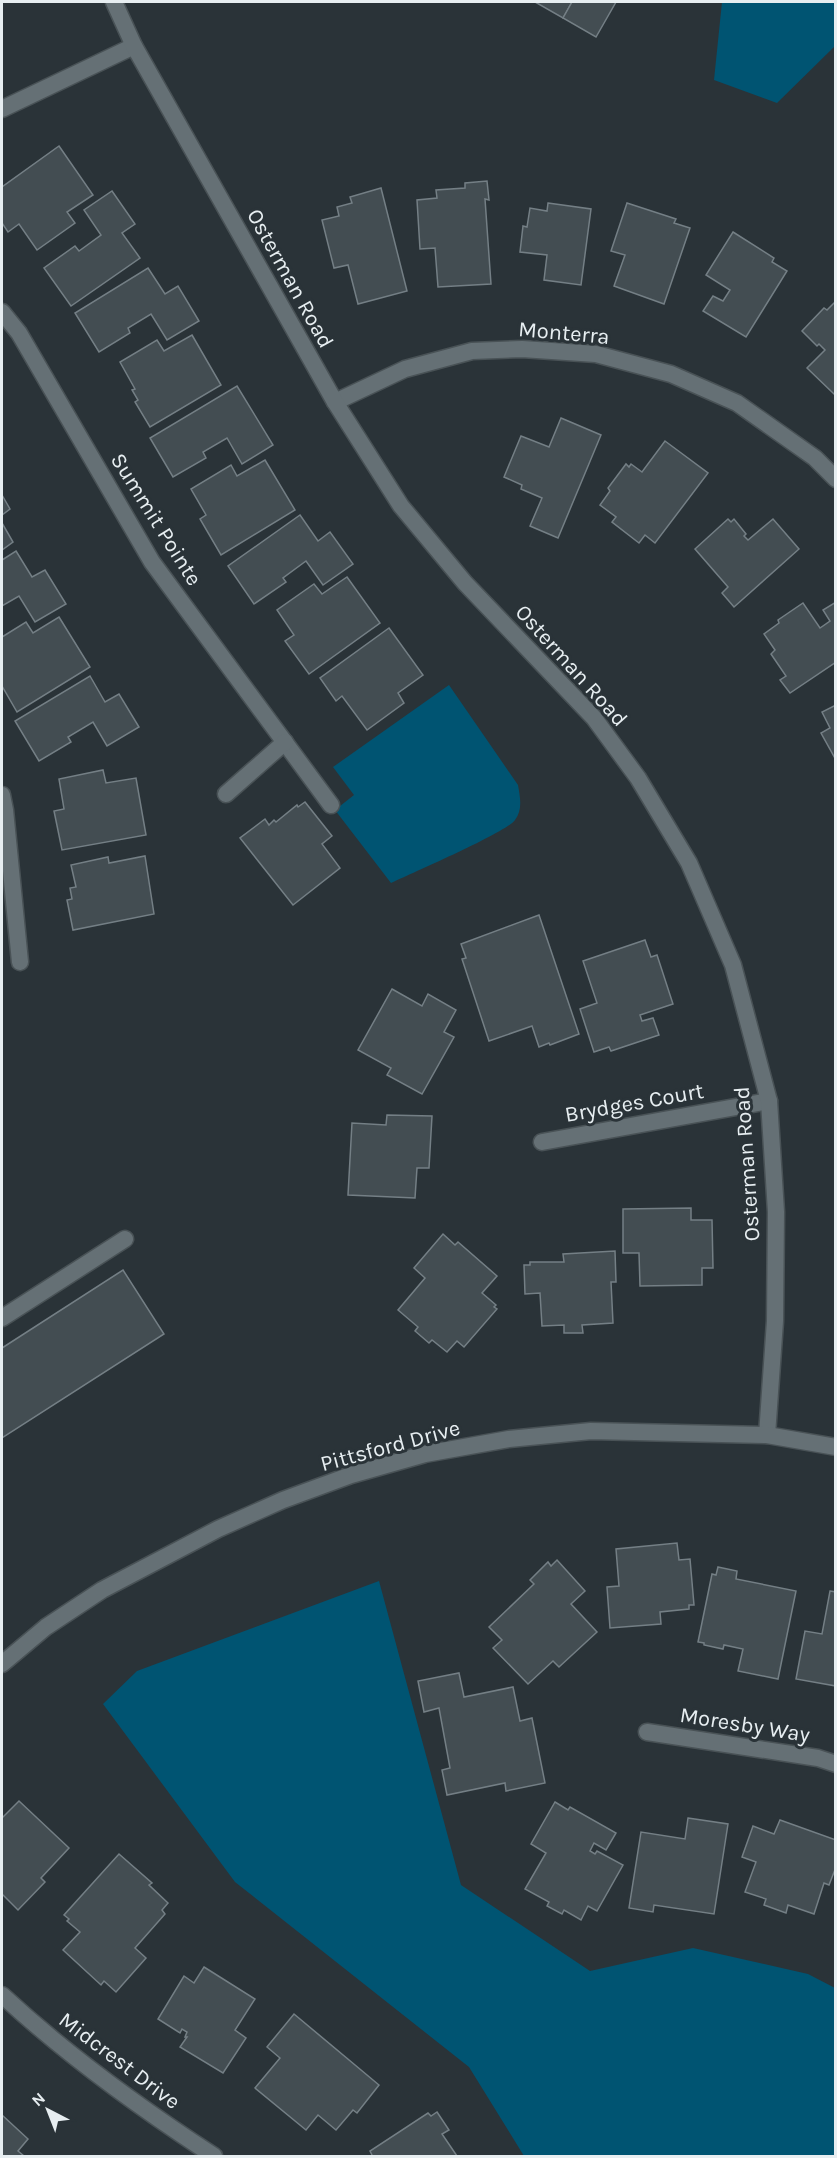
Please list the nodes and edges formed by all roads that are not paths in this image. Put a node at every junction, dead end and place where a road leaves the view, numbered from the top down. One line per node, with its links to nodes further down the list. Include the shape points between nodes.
1 (114, 2): 2 (street, Osterman Road)
2 (134, 46): 3 (street); 5 (street, Osterman Road)
3 (2, 110)
4 (2, 312): 7 (street, Summit Pointe, via 19,333 153,562)
5 (335, 402): 6 (street, Monterra, via 405,369 472,351 522,349 596,354 671,374 737,404 815,458); 12 (street, Osterman Road, via 401,506 465,584 594,718 638,778 689,863 733,965)
6 (836, 479)
7 (285, 742): 8 (street); 10 (street, Summit Pointe)
8 (226, 794)
9 (2, 795): 11 (street)
10 (331, 805)
11 (20, 962)
12 (769, 1101): 13 (street, Brydges Court); 16 (street, Osterman Road, via 776,1212 775,1321)
13 (542, 1142)
14 (125, 1239): 15 (street)
15 (2, 1318)
16 (767, 1435): 17 (street, Pittsford Drive); 18 (street, Pittsford Drive, via 591,1431 509,1439 425,1454 351,1475 218,1529 131,1574 46,1627)
17 (836, 1447)
18 (2, 1664)
19 (647, 1732): 20 (street, Moresby Way)
20 (836, 1764)
21 (2, 1995): 22 (street, Midcrest Drive, via 110,2083)
22 (214, 2157)

